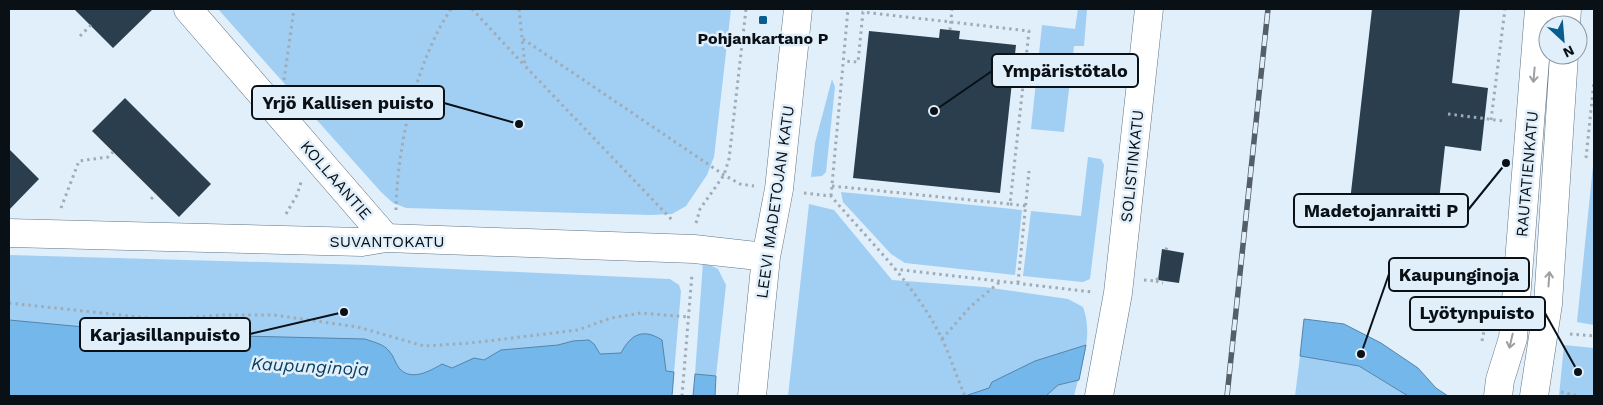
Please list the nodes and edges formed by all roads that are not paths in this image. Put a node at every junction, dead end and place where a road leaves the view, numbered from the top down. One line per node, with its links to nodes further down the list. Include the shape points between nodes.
1 (188, 9): 6 (street, KOLLAANTIE, via 269,102)
2 (798, 9): 8 (street, LEEVI MADETOJAN KATU, via 779,190)
3 (1150, 9): 11 (street, SOLISTINKATU, via 1118,289)
4 (1540, 9): 12 (street, RAUTATIENKATU, one-way to 12, via 1513,338)
5 (1563, 65): 9 (street, RAUTATIENKATU, one-way to 5, via 1548,304)
6 (391, 227): 7 (street, SUVANTOKATU, via 362,242); 8 (street, SUVANTOKATU)
7 (9, 233)
8 (766, 257): 10 (street, LEEVI MADETOJAN KATU)
9 (1546, 394)
10 (752, 396)
11 (1098, 396)
12 (1498, 396)

